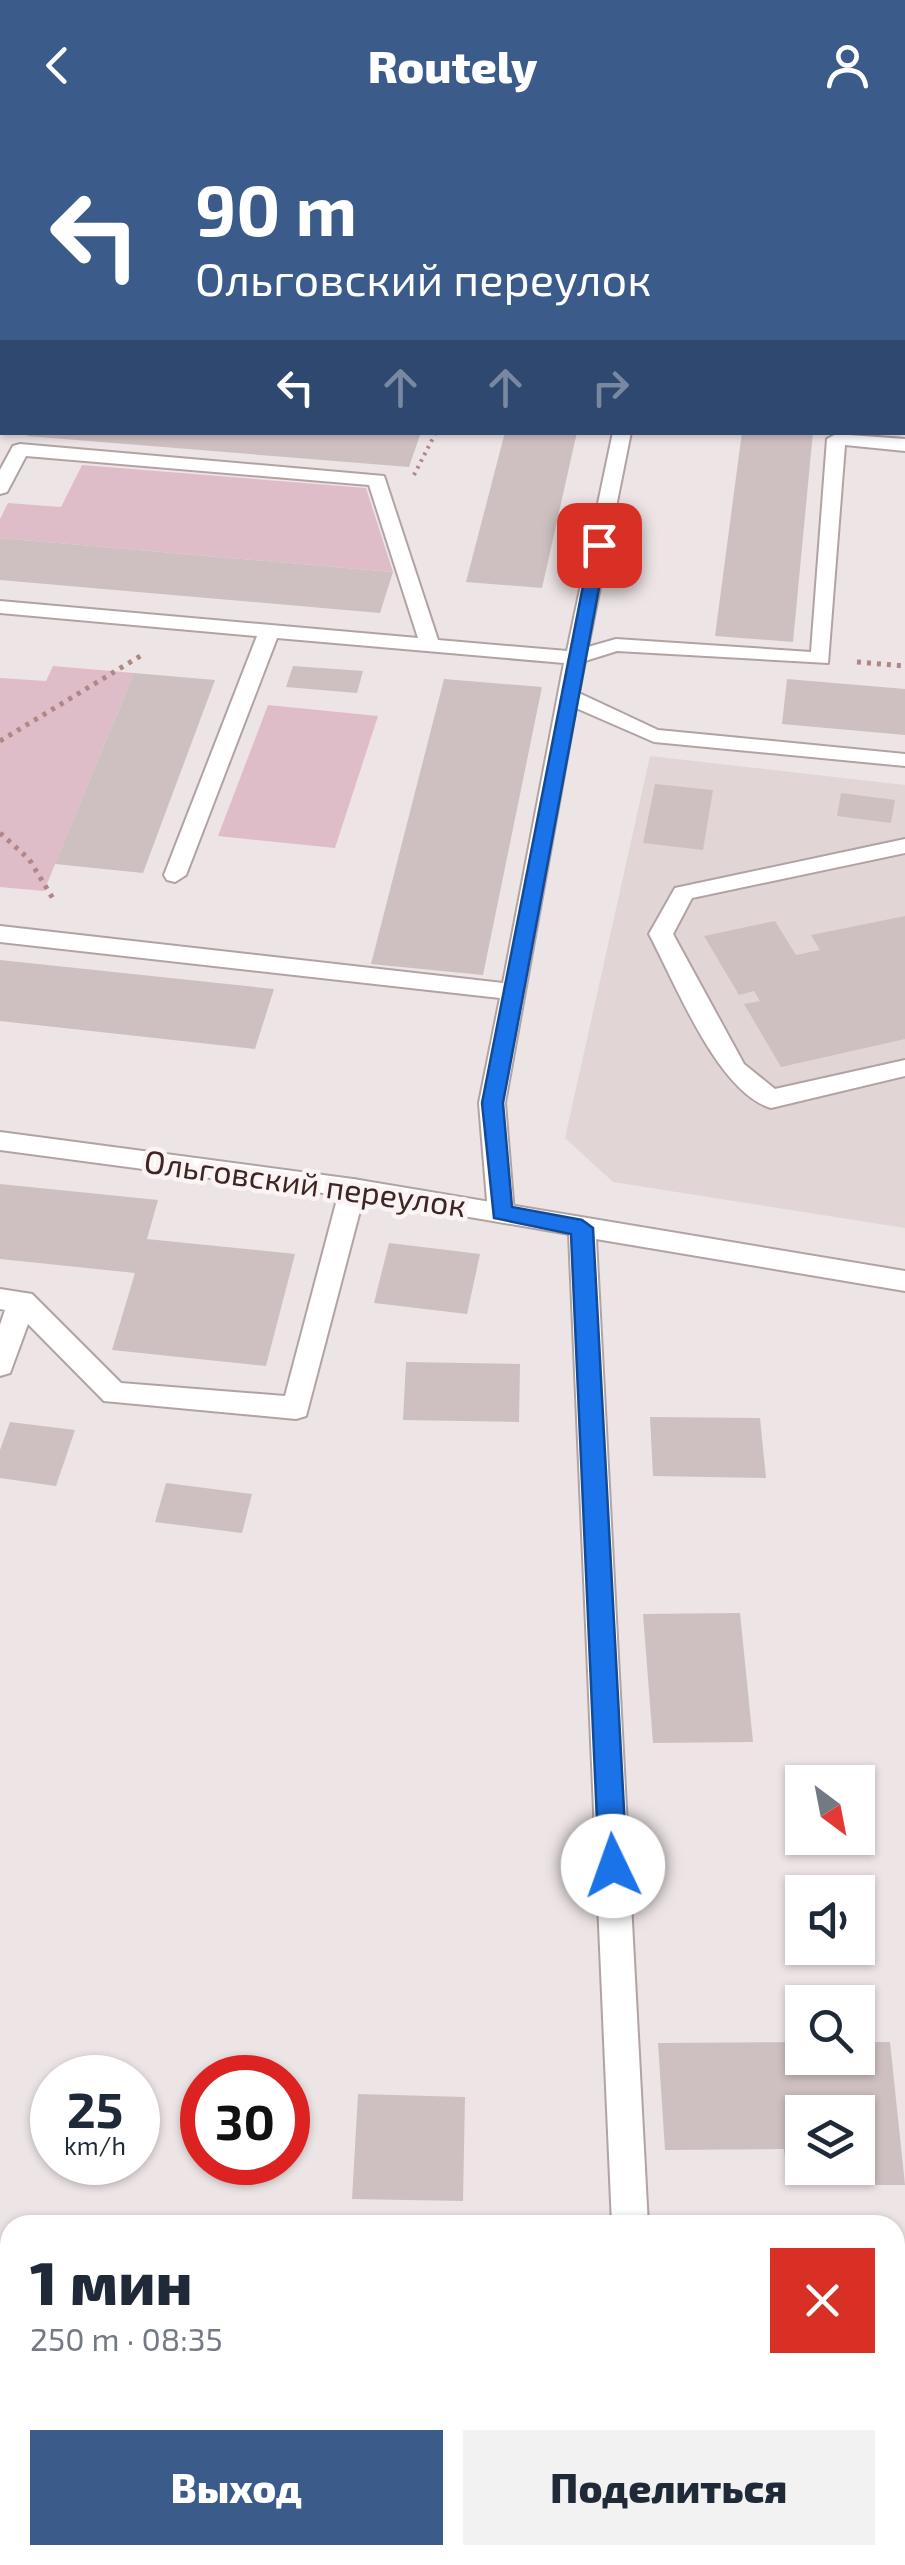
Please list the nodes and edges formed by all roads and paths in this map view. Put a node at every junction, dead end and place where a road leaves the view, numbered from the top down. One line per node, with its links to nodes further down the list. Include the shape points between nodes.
1 (621, 435): 9 (street)
2 (837, 436): 3 (street); 10 (street)
3 (905, 445)
4 (0, 488): 7 (street, via 20,450 377,480)
5 (0, 607): 6 (street)
6 (269, 631): 7 (street); 17 (street)
7 (430, 645): 9 (street)
8 (144, 654): 13 (path)
9 (576, 658): 10 (street, via 616,645); 12 (street)
10 (820, 659): 11 (path)
11 (905, 666)
12 (568, 696): 14 (street, via 654,736); 20 (street)
13 (0, 741)
14 (905, 760)
15 (0, 833): 19 (path, via 29,860)
16 (905, 846): 21 (street, via 683,893 661,934 735,1070 771,1098)
17 (175, 875)
18 (0, 934): 19 (street)
19 (80, 942): 20 (street)
20 (513, 992): 24 (street, via 492,1103)
21 (905, 1068)
22 (0, 1141): 23 (street, Ольговский переулок)
23 (352, 1188): 24 (street, Ольговский переулок); 27 (street, via 296,1408 114,1393)
24 (502, 1213): 25 (street, Ольговский переулок)
25 (582, 1228): 26 (street, Ольговский переулок); 29 (street)
26 (905, 1282)
27 (11, 1300): 28 (street)
28 (0, 1366)
29 (630, 2215)

